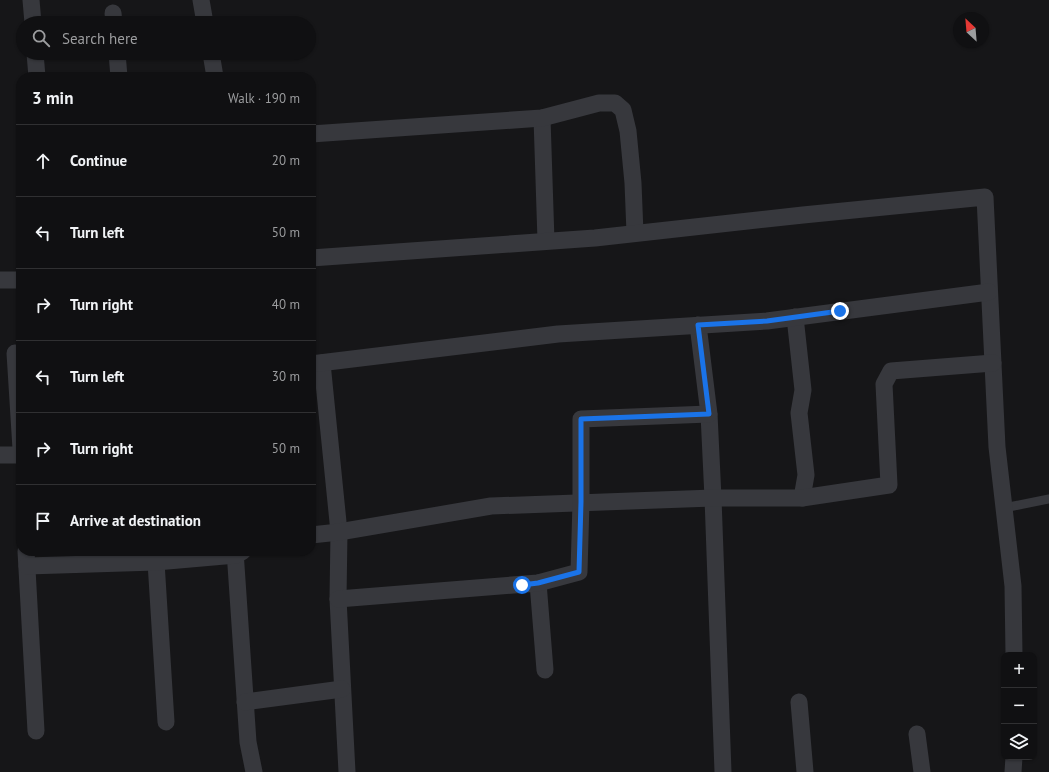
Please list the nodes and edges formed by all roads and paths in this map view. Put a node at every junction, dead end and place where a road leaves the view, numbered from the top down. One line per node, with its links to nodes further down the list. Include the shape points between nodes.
1 (31, 0): 3 (street)
2 (201, 0): 4 (street)
3 (32, 16)
4 (204, 16)
5 (36, 60): 8 (street)
6 (118, 60): 9 (street)
7 (212, 60): 10 (street)
8 (37, 72)
9 (119, 72)
10 (214, 72)
11 (542, 118): 12 (street); 13 (street, via 599,102 615,103 623,110 628,131); 14 (street)
12 (316, 134)
13 (635, 233): 14 (street); 18 (street, via 985,197)
14 (546, 241): 15 (street)
15 (316, 258)
16 (0, 280): 17 (street)
17 (16, 280)
18 (989, 292): 19 (street); 23 (street)
19 (795, 317): 20 (street); 29 (street, via 803,390 799,413 806,475)
20 (698, 325): 22 (street, via 558,334); 25 (street)
21 (15, 353): 24 (street)
22 (317, 363): 33 (street)
23 (992, 363): 29 (street, via 891,371 884,384 889,485); 32 (street)
24 (16, 369)
25 (709, 414): 28 (street); 31 (street, via 581,419)
26 (0, 455): 27 (street)
27 (16, 455)
28 (713, 498): 29 (street); 31 (street); 52 (street)
29 (802, 498)
30 (1049, 499): 32 (lane)
31 (581, 502): 33 (street, via 491,506); 39 (street, via 579,572)
32 (1004, 508): 41 (street, via 1013,586)
33 (339, 532): 34 (street); 40 (street)
34 (316, 534)
35 (205, 556): 38 (street)
36 (238, 556): 44 (street)
37 (26, 559): 38 (street); 47 (street)
38 (156, 562): 46 (street)
39 (538, 583): 40 (street); 42 (street)
40 (338, 599): 43 (street)
41 (1014, 652)
42 (545, 670)
43 (342, 689): 44 (street); 51 (street)
44 (246, 702): 50 (street, via 248,742)
45 (799, 702): 53 (street)
46 (166, 722)
47 (36, 731)
48 (917, 734): 54 (street)
49 (1014, 760): 55 (street)
50 (254, 772)
51 (347, 772)
52 (723, 772)
53 (805, 772)
54 (922, 772)
55 (1013, 772)

